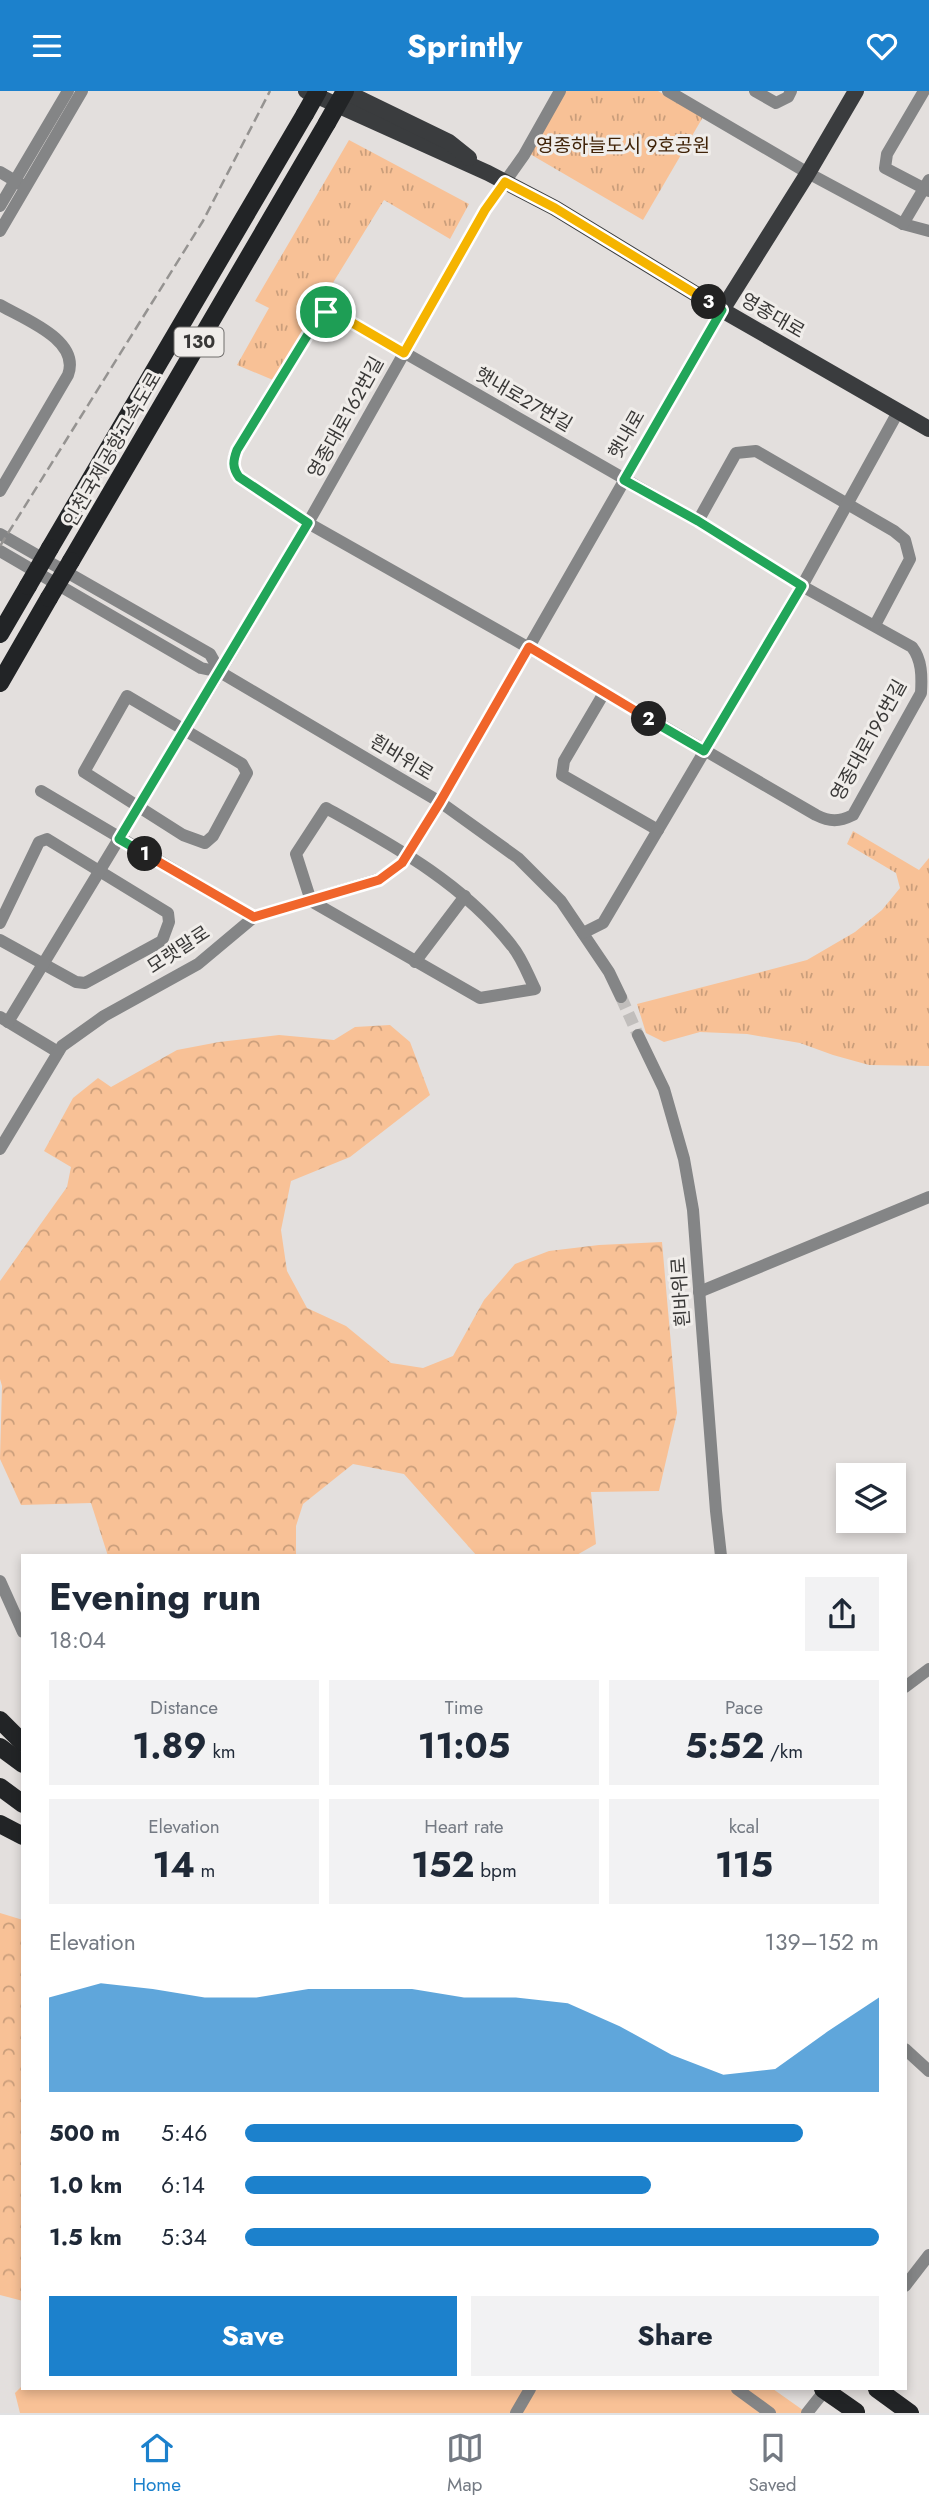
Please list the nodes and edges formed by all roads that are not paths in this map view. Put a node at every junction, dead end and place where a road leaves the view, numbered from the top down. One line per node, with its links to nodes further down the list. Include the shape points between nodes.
1 (68, 91): 17 (street)
2 (82, 91): 17 (street)
3 (306, 91): 13 (main road, 영종대로)
4 (318, 91): 36 (highway, 인천국제공항고속도로 / 130, bridge)
5 (345, 91): 13 (main road, 영종대로, via 449,142); 39 (highway, 인천국제공항고속도로 / 130, bridge)
6 (560, 91): 15 (street, 영종대로162번길)
7 (668, 91): 14 (street)
8 (755, 91): 9 (street, via 776,103)
9 (792, 91)
10 (856, 91): 14 (main road, 햇내로)
11 (924, 91): 16 (street, via 887,154 886,168)
12 (0, 172): 17 (street)
13 (488, 173): 15 (main road, 영종대로)
14 (808, 173): 19 (street); 23 (main road, 햇내로)
15 (505, 182): 23 (main road, 영종대로); 24 (street, 영종대로162번길)
16 (927, 187): 19 (street)
17 (14, 188): 18 (street); 20 (street)
18 (0, 206)
19 (903, 224): 21 (street)
20 (0, 230)
21 (929, 231)
22 (0, 305): 28 (street, via 63,344 71,362 68,375)
23 (722, 310): 25 (main road, 영종대로); 27 (street, 햇내로)
24 (404, 353): 27 (street, 햇내로27번길); 31 (street, 영종대로162번길); 31 (street, 햇내로27번길, via 326,312 237,450 233,464 239,477)
25 (898, 412): 26 (main road, 영종대로); 29 (street)
26 (929, 429)
27 (624, 480): 30 (street, 햇내로27번길); 37 (street, 햇내로)
28 (0, 491)
29 (848, 504): 30 (street, via 756,451 746,451 736,453); 34 (street); 35 (street, via 905,540 910,559)
30 (698, 521): 34 (street, 영종대로196번길)
31 (308, 523): 37 (street); 38 (street, 영종대로162번길)
32 (0, 534): 38 (street, 흰바위로, via 210,653)
33 (0, 551): 38 (street, 흰바위로, via 201,668)
34 (802, 586): 35 (street, 영종대로196번길); 42 (street)
35 (875, 625): 42 (street, 영종대로196번길, via 912,647 919,656 922,679 920,693 853,815 827,821)
36 (0, 634)
37 (529, 647): 40 (street); 44 (street, 햇내로)
38 (220, 672): 41 (street, 영종대로162번길); 44 (street, 흰바위로)
39 (0, 683)
40 (604, 693): 42 (street); 46 (street, via 564,761 562,775)
41 (186, 729): 45 (street, 영종대로162번길); 45 (street, via 127,696 83,772); 45 (street, via 242,764 247,773 213,836 205,843 183,835)
42 (704, 751): 46 (street)
43 (41, 791): 47 (street)
44 (440, 802): 48 (street, 모랫말로); 54 (street, 흰바위로, via 518,858 561,901)
45 (139, 808): 47 (street, 영종대로162번길)
46 (658, 830): 54 (street, via 603,923)
47 (119, 839): 49 (street, 영종대로162번길); 52 (street)
48 (408, 853): 50 (street); 51 (street, 모랫말로, via 379,880); 51 (street, via 326,808 296,854)
49 (101, 872): 53 (street, via 47,839 39,842); 57 (street, 영종대로162번길); 57 (street, via 168,913 162,941 85,983)
50 (465, 895): 56 (street); 56 (street, via 513,947 535,989 480,998)
51 (311, 901): 52 (street, 모랫말로); 56 (street)
52 (254, 917): 61 (street, 모랫말로, via 198,964 104,1016)
53 (0, 923)
54 (583, 933): 58 (street, 흰바위로)
55 (0, 940): 57 (street)
56 (415, 962)
57 (43, 965): 59 (street, 영종대로162번길)
58 (621, 997)
59 (4, 1019): 61 (street)
60 (638, 1035): 64 (street, 흰바위로, via 664,1089 684,1159)
61 (58, 1052): 62 (street, 모랫말로)
62 (0, 1149)
63 (929, 1197): 64 (street)
64 (699, 1292): 65 (street, 흰바위로)
65 (721, 1554)
66 (0, 1581): 67 (street)
67 (21, 1628)
68 (929, 1669): 69 (street)
69 (907, 1686)
70 (0, 1720): 71 (highway)
71 (21, 1741)
72 (0, 1747): 73 (highway)
73 (21, 1763)
74 (0, 1787): 75 (highway)
75 (21, 1803)
76 (0, 1824): 77 (highway)
77 (21, 1835)
78 (907, 2051): 79 (street)
79 (929, 2071)
80 (929, 2255): 81 (street)
81 (907, 2283)
82 (529, 2390): 87 (street)
83 (738, 2390): 88 (street)
84 (823, 2390): 89 (street)
85 (825, 2390): 90 (highway, bridge)
86 (878, 2390): 91 (highway)
87 (516, 2413)
88 (770, 2413)
89 (807, 2413)
90 (857, 2413)
91 (910, 2413)

